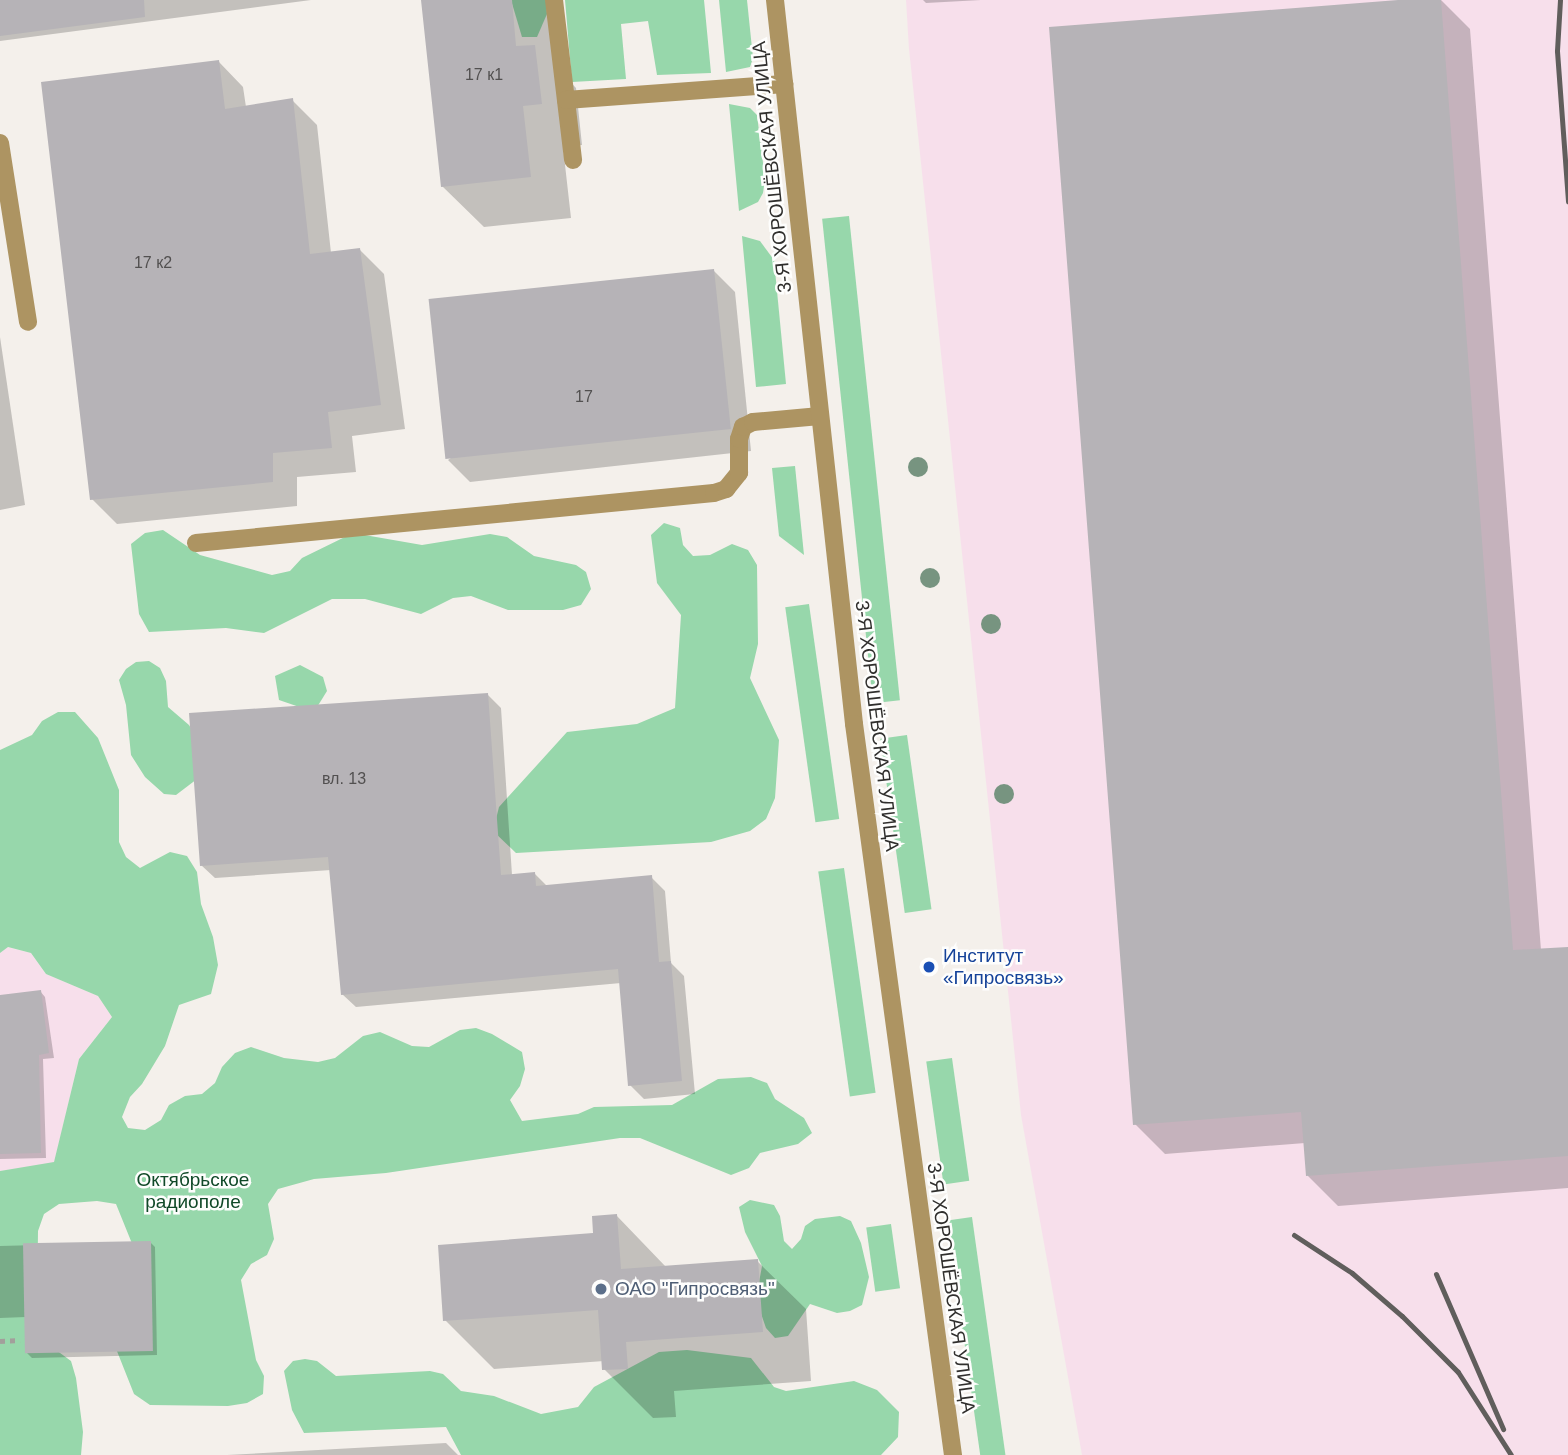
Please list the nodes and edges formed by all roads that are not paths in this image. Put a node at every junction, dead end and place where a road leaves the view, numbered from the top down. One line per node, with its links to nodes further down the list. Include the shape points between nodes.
1 (554, 0): 4 (street)
2 (775, 0): 3 (street, 3-Я ХОРОШЁВСКАЯ УЛИЦА)
3 (784, 83): 4 (street); 8 (street, 3-Я ХОРОШЁВСКАЯ УЛИЦА)
4 (566, 100): 6 (street)
5 (0, 143): 7 (street)
6 (573, 160)
7 (27, 322)
8 (820, 416): 9 (street, via 752,422 743,427 739,473 726,489 714,493); 10 (street, 3-Я ХОРОШЁВСКАЯ УЛИЦА, via 854,724)
9 (197, 543)
10 (953, 1455)

